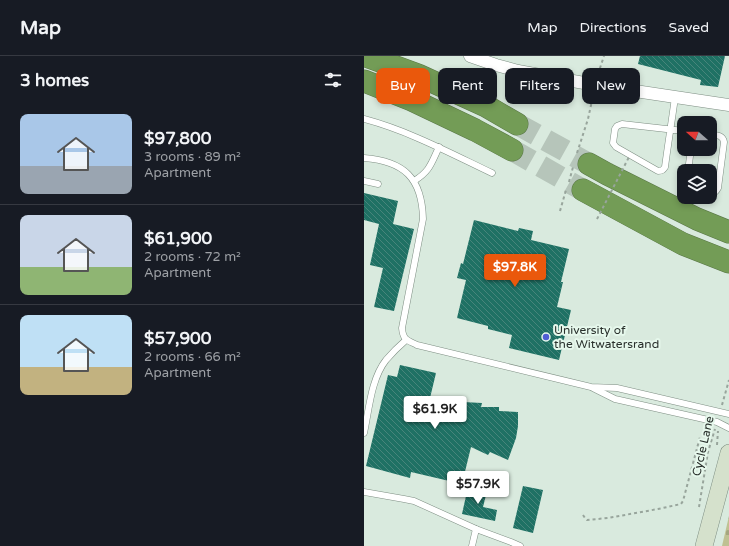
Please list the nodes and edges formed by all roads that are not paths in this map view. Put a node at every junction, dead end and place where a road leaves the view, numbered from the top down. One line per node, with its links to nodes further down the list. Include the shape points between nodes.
1 (366, 56): 7 (highway, via 418,75 486,106)
2 (470, 56): 4 (street, via 518,71)
3 (364, 81): 12 (highway, via 412,100)
4 (675, 97): 5 (street); 8 (lane)
5 (729, 105)
6 (364, 119): 11 (lane)
7 (517, 124)
8 (671, 129): 8 (lane, via 665,167 661,171 613,143 615,129 619,124); 9 (lane)
9 (677, 130)
10 (717, 135): 20 (lane, via 721,136 724,142)
11 (439, 147): 15 (lane); 17 (lane, via 430,167)
12 (512, 150)
13 (364, 158): 17 (lane, via 396,165)
14 (589, 164): 21 (highway, via 697,219)
15 (492, 173)
16 (364, 181): 18 (lane)
17 (414, 181): 23 (lane, via 423,206 423,219 402,328)
18 (378, 184)
19 (583, 190): 22 (highway, via 683,244)
20 (717, 190)
21 (729, 232)
22 (729, 262)
23 (406, 340): 24 (lane); 27 (lane, via 381,368 374,384)
24 (592, 387): 25 (lane, via 617,388); 26 (lane, via 615,399 717,422)
25 (729, 414)
26 (729, 428)
27 (364, 433)
28 (729, 453): 33 (main road)
29 (364, 492): 30 (lane, via 414,501)
30 (476, 529): 31 (lane); 32 (lane)
31 (472, 546)
32 (520, 546)
33 (704, 546)

